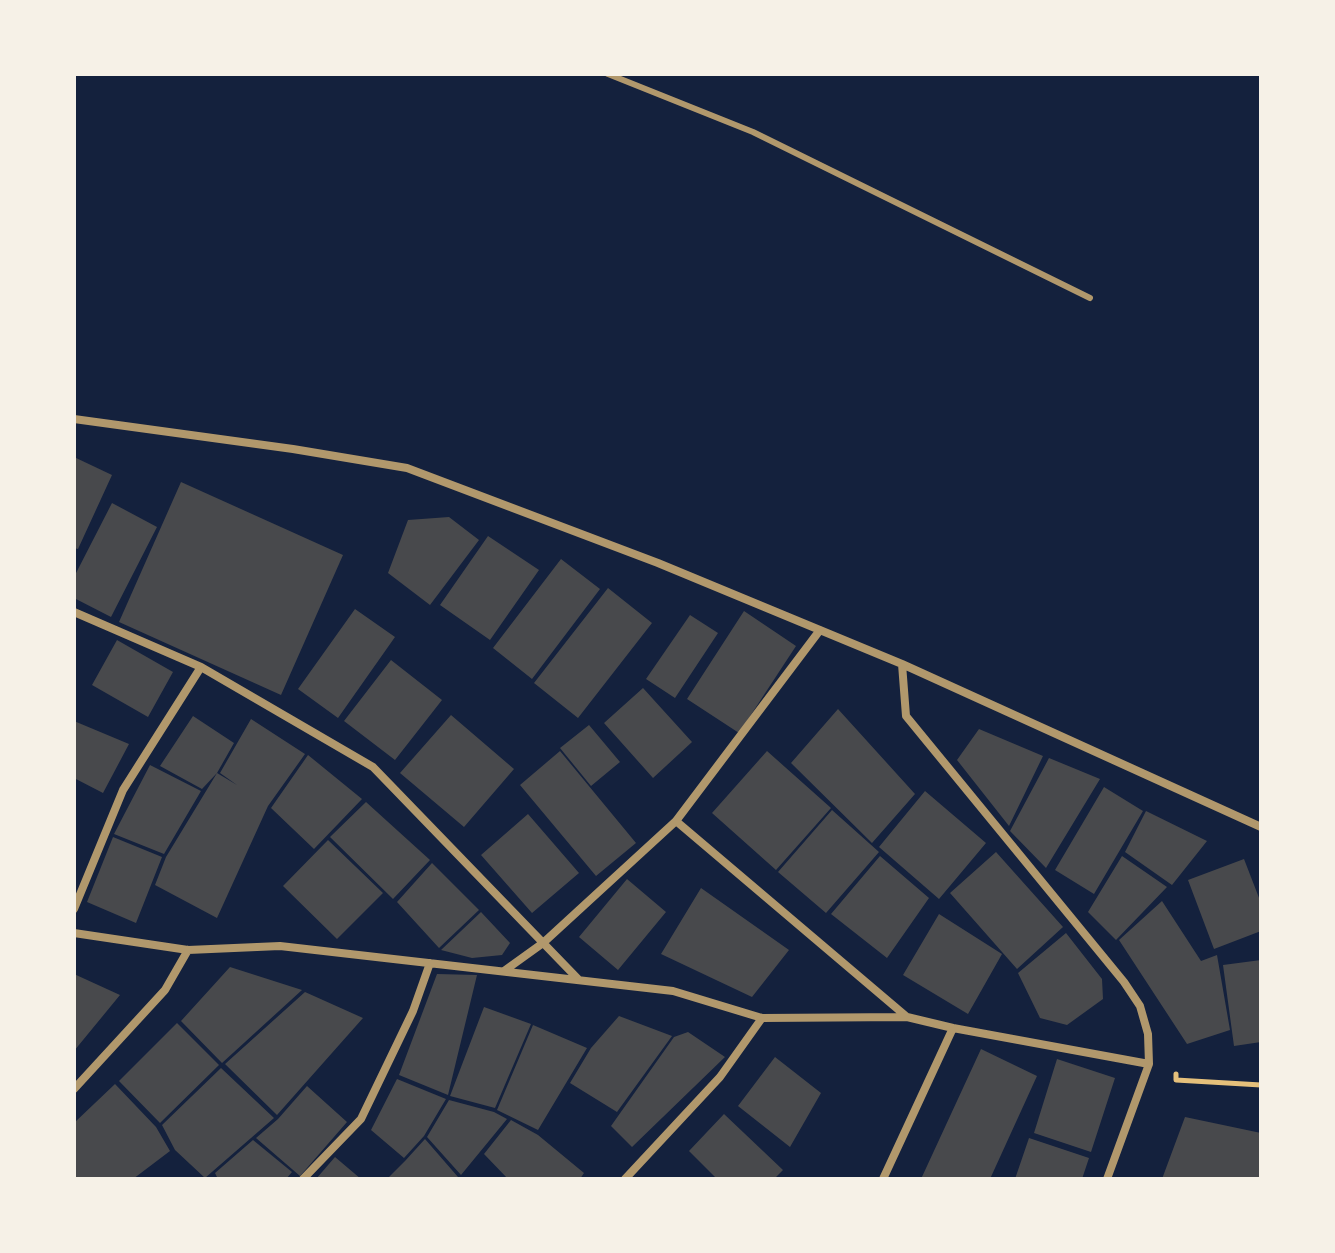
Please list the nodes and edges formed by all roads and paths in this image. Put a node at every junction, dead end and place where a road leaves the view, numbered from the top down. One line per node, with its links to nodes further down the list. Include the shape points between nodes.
1 (608, 74): 2 (lane, via 753,132)
2 (1090, 298)
3 (74, 419): 5 (street, via 407,468)
4 (74, 612): 7 (street)
5 (820, 630): 6 (street); 8 (street)
6 (902, 664): 9 (street); 20 (street, via 906,716 1124,982 1140,1006)
7 (201, 667): 10 (street, via 123,790); 12 (street, via 373,767)
8 (676, 821): 12 (street); 17 (street)
9 (1261, 827)
10 (74, 909)
11 (74, 933): 13 (street)
12 (543, 943): 15 (street); 16 (street)
13 (188, 950): 14 (street, via 280,946); 22 (street, via 165,990)
14 (430, 963): 15 (street); 23 (street, via 361,1119)
15 (504, 971): 16 (street)
16 (579, 980): 18 (street, via 673,991)
17 (907, 1017): 18 (street); 19 (street)
18 (762, 1018): 24 (street, via 720,1077)
19 (953, 1028): 20 (street); 25 (street)
20 (1149, 1064): 21 (path, via 1177,1069 1176,1080); 26 (street)
21 (1261, 1085)
22 (74, 1089)
23 (303, 1179)
24 (625, 1179)
25 (883, 1179)
26 (1107, 1179)

